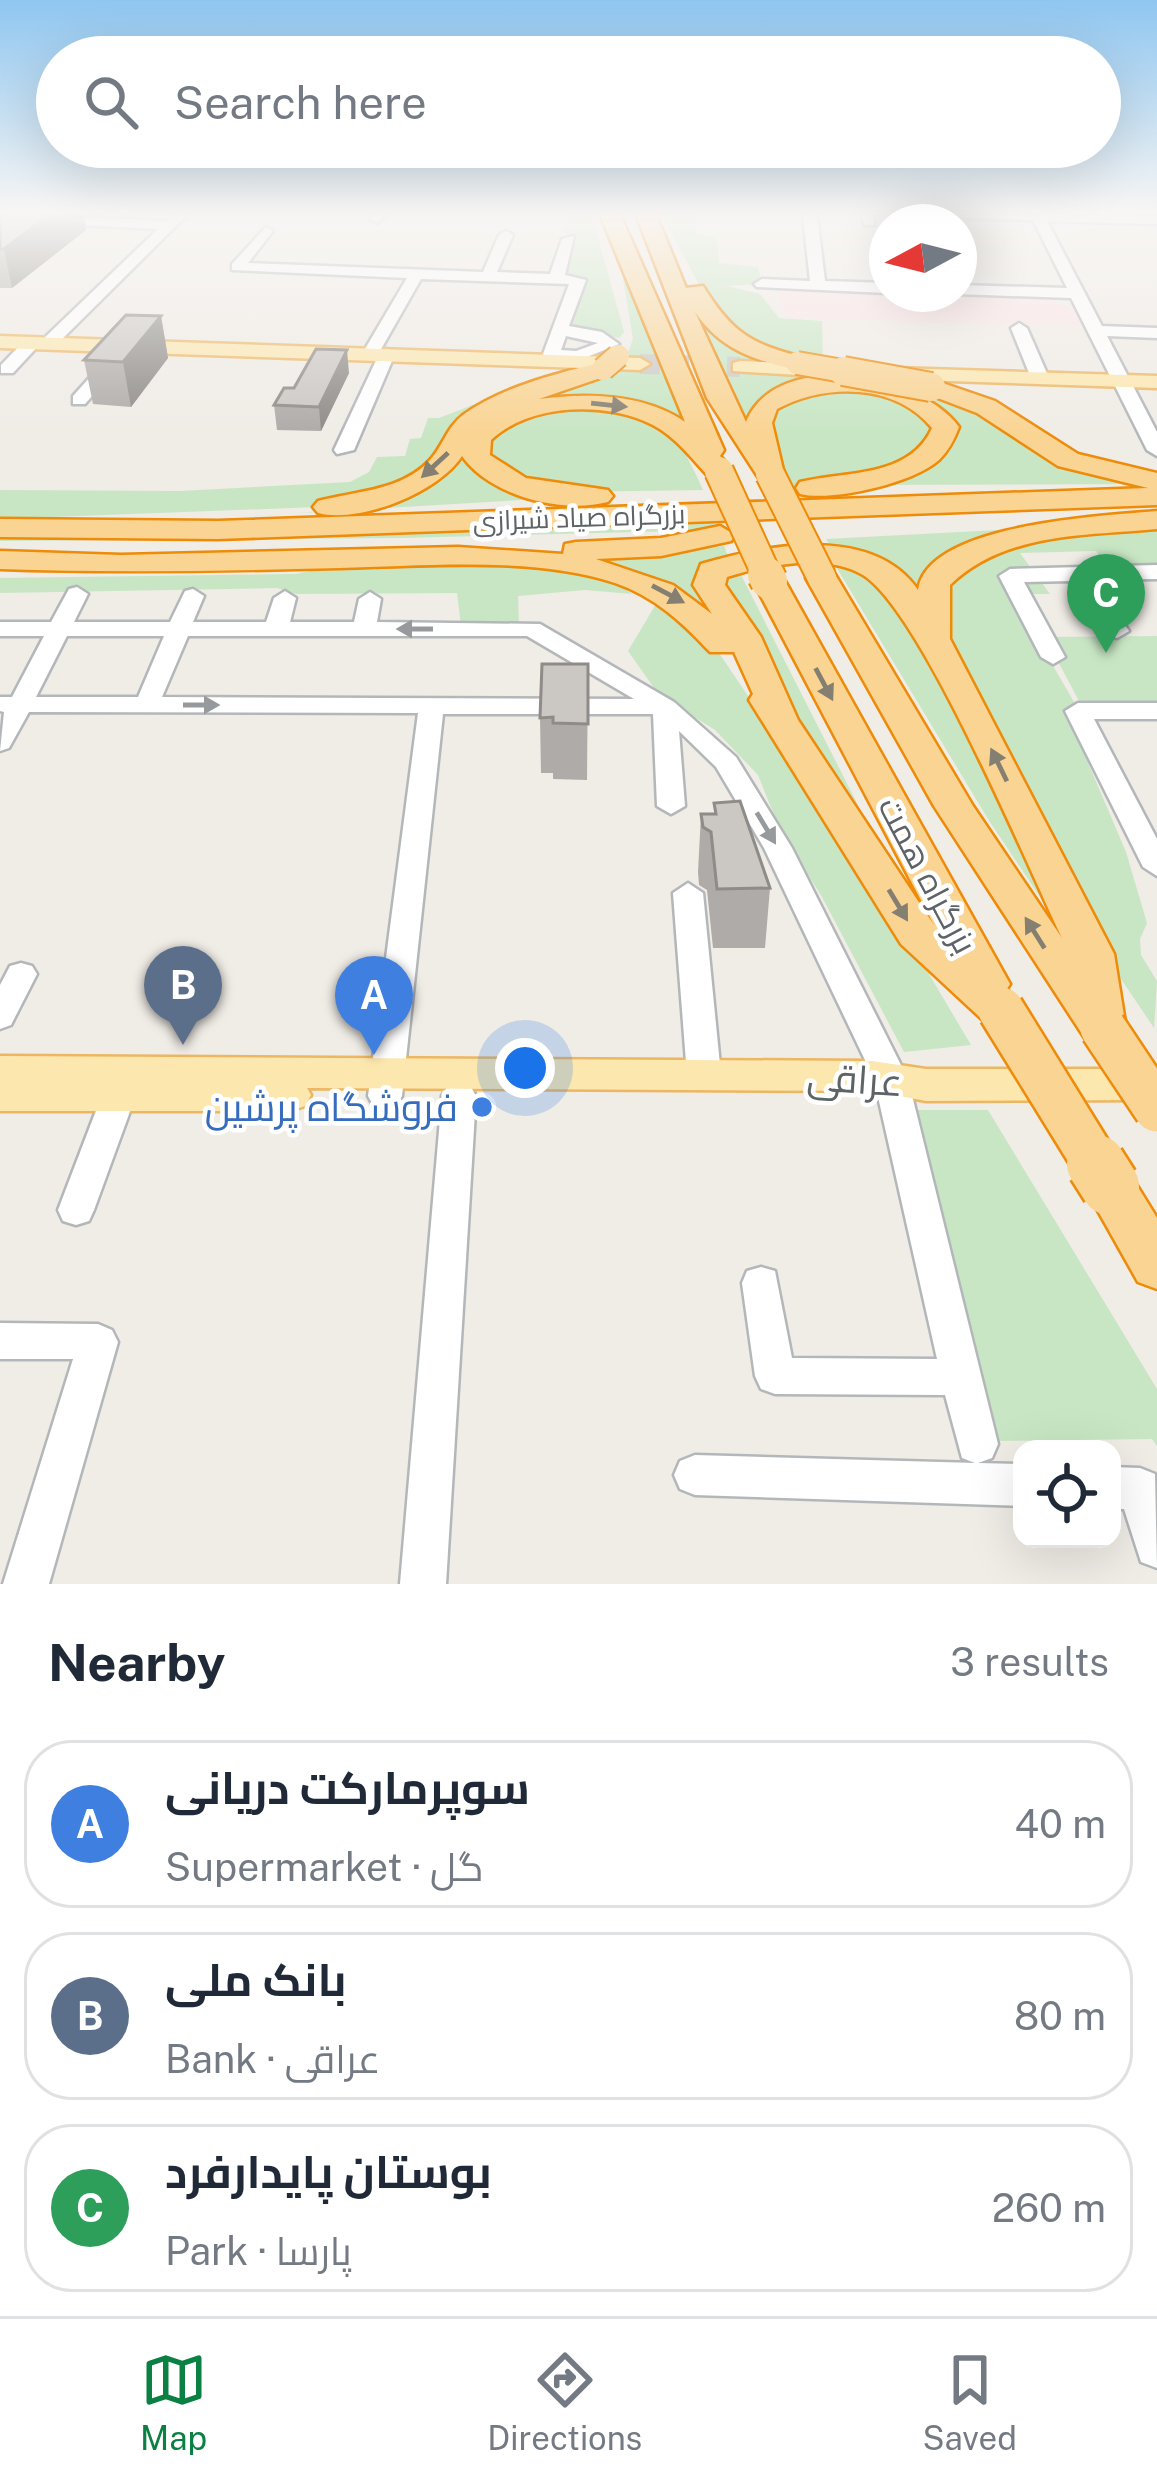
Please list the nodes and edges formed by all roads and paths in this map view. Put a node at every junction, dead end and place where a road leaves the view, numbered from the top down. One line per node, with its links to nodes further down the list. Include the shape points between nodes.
1 (91, 286): 17 (street)
2 (411, 286): 19 (street)
3 (575, 286): 14 (street)
4 (622, 286): 20 (highway, via 627,344)
5 (639, 286): 29 (highway, بزرگراه همت)
6 (677, 286): 30 (highway, via 746,445)
7 (693, 286): 31 (highway, bridge, via 716,329 751,350 931,387 986,407 1068,460)
8 (818, 286): 10 (street)
9 (1072, 286): 12 (street)
10 (869, 287)
11 (977, 290): 12 (street)
12 (1076, 293): 15 (street)
13 (1019, 328): 23 (street)
14 (560, 330): 14 (street, via 596,335 611,344 551,355)
15 (1094, 331): 16 (street); 24 (street)
16 (1157, 333)
17 (18, 343): 18 (main road); 22 (street)
18 (126, 348): 19 (main road); 26 (street)
19 (378, 354): 20 (main road); 27 (street)
20 (614, 363): 36 (highway, one-way to 36, via 484,413 460,430 438,467 386,495)
21 (740, 367): 23 (main road)
22 (7, 369)
23 (1040, 378): 24 (main road)
24 (1119, 381): 25 (main road); 28 (street)
25 (1157, 382)
26 (80, 400)
27 (344, 450)
28 (1157, 450)
29 (719, 472): 33 (highway, one-way to 29, via 516,484 483,465 474,446 482,431 513,415 604,403 674,426); 68 (highway, بزرگراه همت, one-way to 68, bridge, via 769,581)
30 (770, 473): 32 (highway, via 759,423 766,405 793,391 841,386 901,394 932,408 946,427 938,446 913,464); 70 (highway, بزرگراه همت, one-way to 30, bridge, via 950,800)
31 (1157, 488): 32 (highway); 36 (highway, بزرگراه صیاد شیرازی)
32 (807, 489): 33 (highway)
33 (633, 496): 36 (highway)
34 (1157, 518): 37 (highway, بزرگراه صیاد شیرازی); 55 (highway, via 1001,541 954,562 934,583)
35 (0, 528): 36 (highway, بزرگراه صیاد شیرازی)
36 (151, 528)
37 (720, 535): 38 (highway, بزرگراه صیاد شیرازی); 39 (highway, via 661,547)
38 (0, 548)
39 (431, 557): 41 (highway); 62 (highway, one-way to 62, via 578,565 641,580 690,606)
40 (0, 560): 41 (highway)
41 (121, 564): 42 (main road)
42 (0, 570)
43 (1157, 572): 44 (street)
44 (1078, 573): 54 (street); 56 (street, via 1009,578)
45 (77, 594): 50 (street)
46 (193, 596): 51 (street)
47 (285, 598): 52 (street)
48 (370, 599): 53 (street)
49 (0, 629): 50 (street)
50 (59, 629): 51 (street); 57 (street)
51 (181, 629): 52 (street); 58 (street)
52 (276, 629): 53 (street)
53 (364, 629): 60 (street, one-way to 53, via 532,629)
54 (1117, 631)
55 (938, 646): 62 (highway, via 900,587 868,564 804,554 719,566 709,585); 70 (highway, one-way to 55, via 1092,954)
56 (1053, 657)
57 (10, 704): 58 (street); 63 (street)
58 (147, 704): 59 (street, one-way to 59)
59 (431, 706): 60 (street); 74 (street)
60 (665, 707): 64 (street); 76 (street, one-way to 76, via 727,763)
61 (1157, 711): 65 (street, via 1078,711)
62 (782, 717): 68 (highway, one-way to 68, via 916,934)
63 (0, 743)
64 (671, 806)
65 (1157, 867)
66 (688, 893): 73 (street)
67 (21, 974): 69 (street)
68 (1001, 1010): 82 (highway, بزرگراه همت, bridge)
69 (0, 1017)
70 (1103, 1028): 72 (main road); 80 (highway, بزرگراه همت, bridge)
71 (0, 1071): 74 (main road, عراقی)
72 (1157, 1071)
73 (704, 1075): 74 (main road, عراقی); 76 (main road, عراقی)
74 (387, 1084): 78 (main road, عراقی); 79 (main road, عراقی)
75 (1157, 1085): 76 (main road, عراقی)
76 (916, 1086): 79 (main road, عراقی); 85 (street)
77 (0, 1095): 78 (main road, عراقی)
78 (119, 1095): 81 (street)
79 (459, 1096): 92 (street)
80 (1157, 1109)
81 (76, 1210)
82 (1157, 1266)
83 (761, 1283): 85 (street, via 775,1376)
84 (0, 1341): 91 (street, via 98,1342)
85 (962, 1377): 86 (street)
86 (976, 1444)
87 (695, 1475): 88 (street)
88 (1013, 1485)
89 (1121, 1488): 90 (street, via 1140,1489)
90 (1157, 1546)
91 (26, 1584)
92 (423, 1584)

